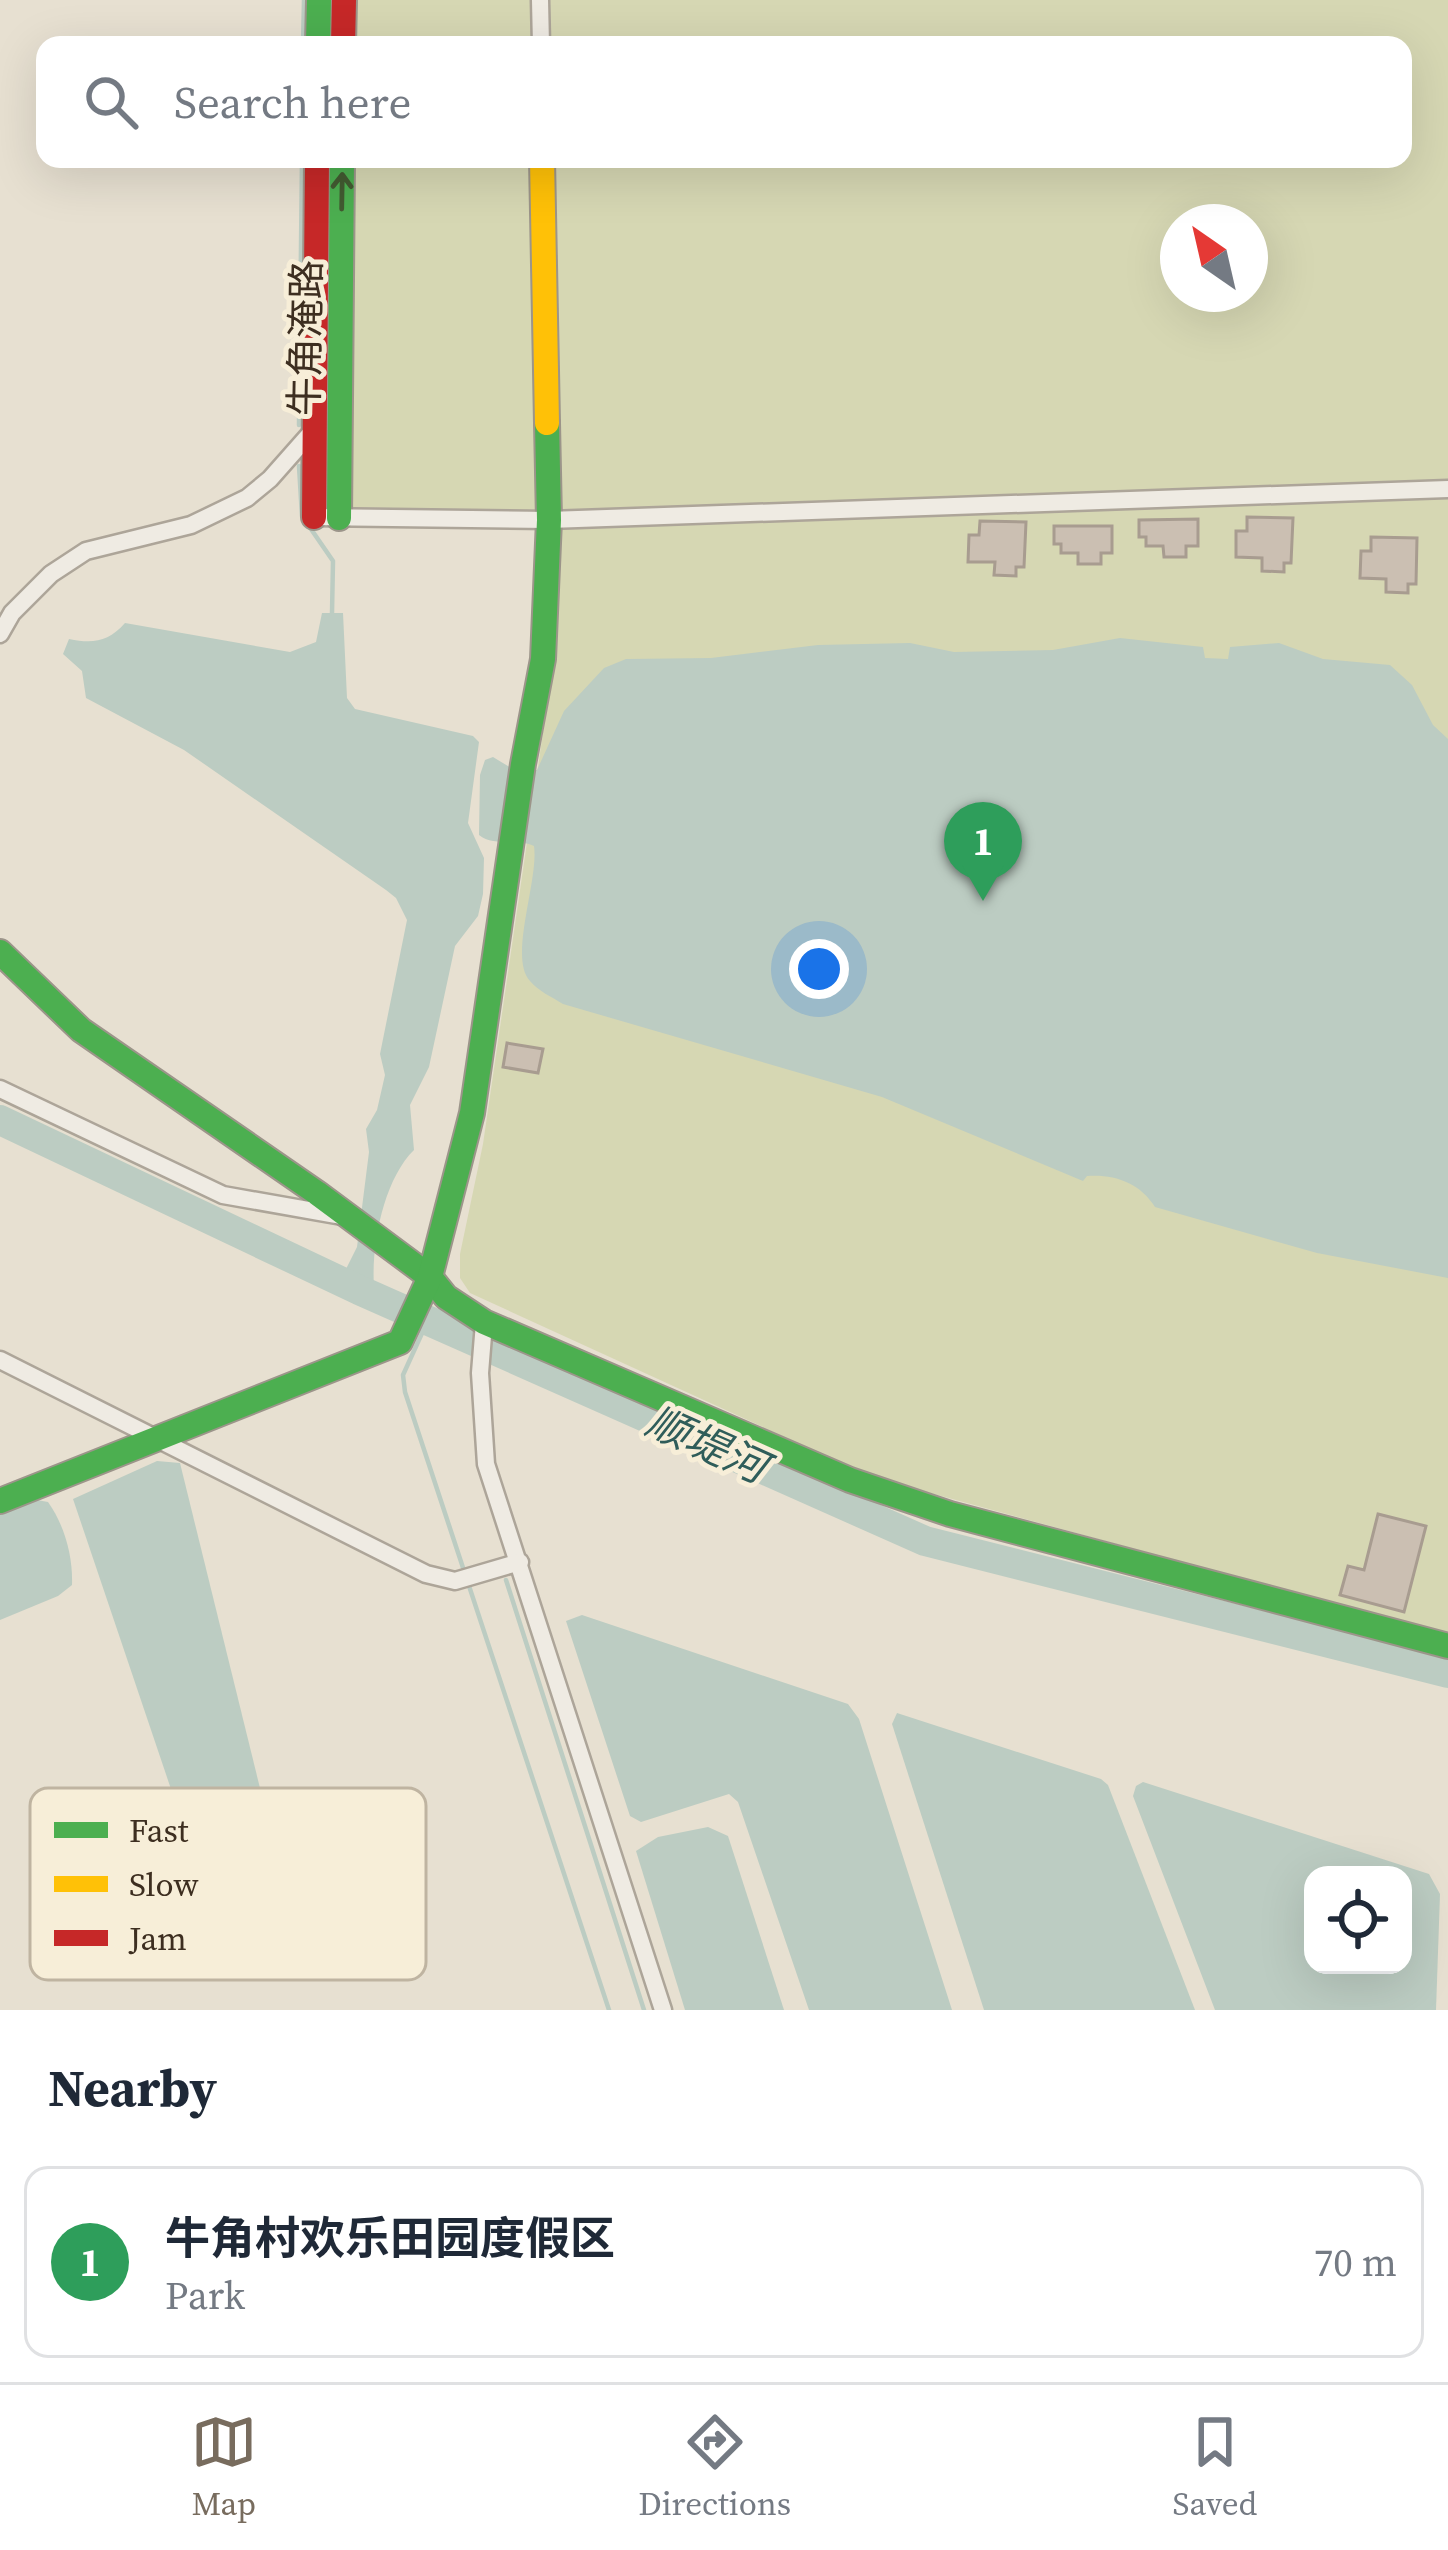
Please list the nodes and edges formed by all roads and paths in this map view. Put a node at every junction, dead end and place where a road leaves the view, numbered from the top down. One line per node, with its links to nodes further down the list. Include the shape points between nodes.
1 (319, 0): 4 (street)
2 (344, 0): 5 (street)
3 (540, 0): 6 (street)
4 (319, 36)
5 (343, 36)
6 (541, 36)
7 (317, 168): 11 (street, 牛角淹路)
8 (342, 168): 10 (street, 牛角淹路, one-way to 8)
9 (542, 168): 14 (street)
10 (340, 407): 11 (street); 13 (street, 牛角淹路)
11 (314, 428): 13 (street, 牛角淹路); 15 (street, via 247,498 191,525 86,551 51,574)
12 (1448, 489): 14 (street)
13 (326, 518): 14 (street)
14 (548, 520): 19 (street, via 543,659 472,1113)
15 (0, 634)
16 (0, 952): 18 (street, via 81,1030)
17 (0, 1089): 18 (street, via 223,1195)
18 (349, 1217): 19 (street)
19 (427, 1285): 20 (street); 22 (street, via 400,1342)
20 (484, 1322): 24 (street, via 486,1464); 25 (street, via 930,1508)
21 (0, 1360): 22 (street)
22 (157, 1439): 23 (street); 24 (street, via 426,1574 464,1579)
23 (0, 1501)
24 (520, 1562): 26 (street)
25 (1448, 1646)
26 (662, 2010)

